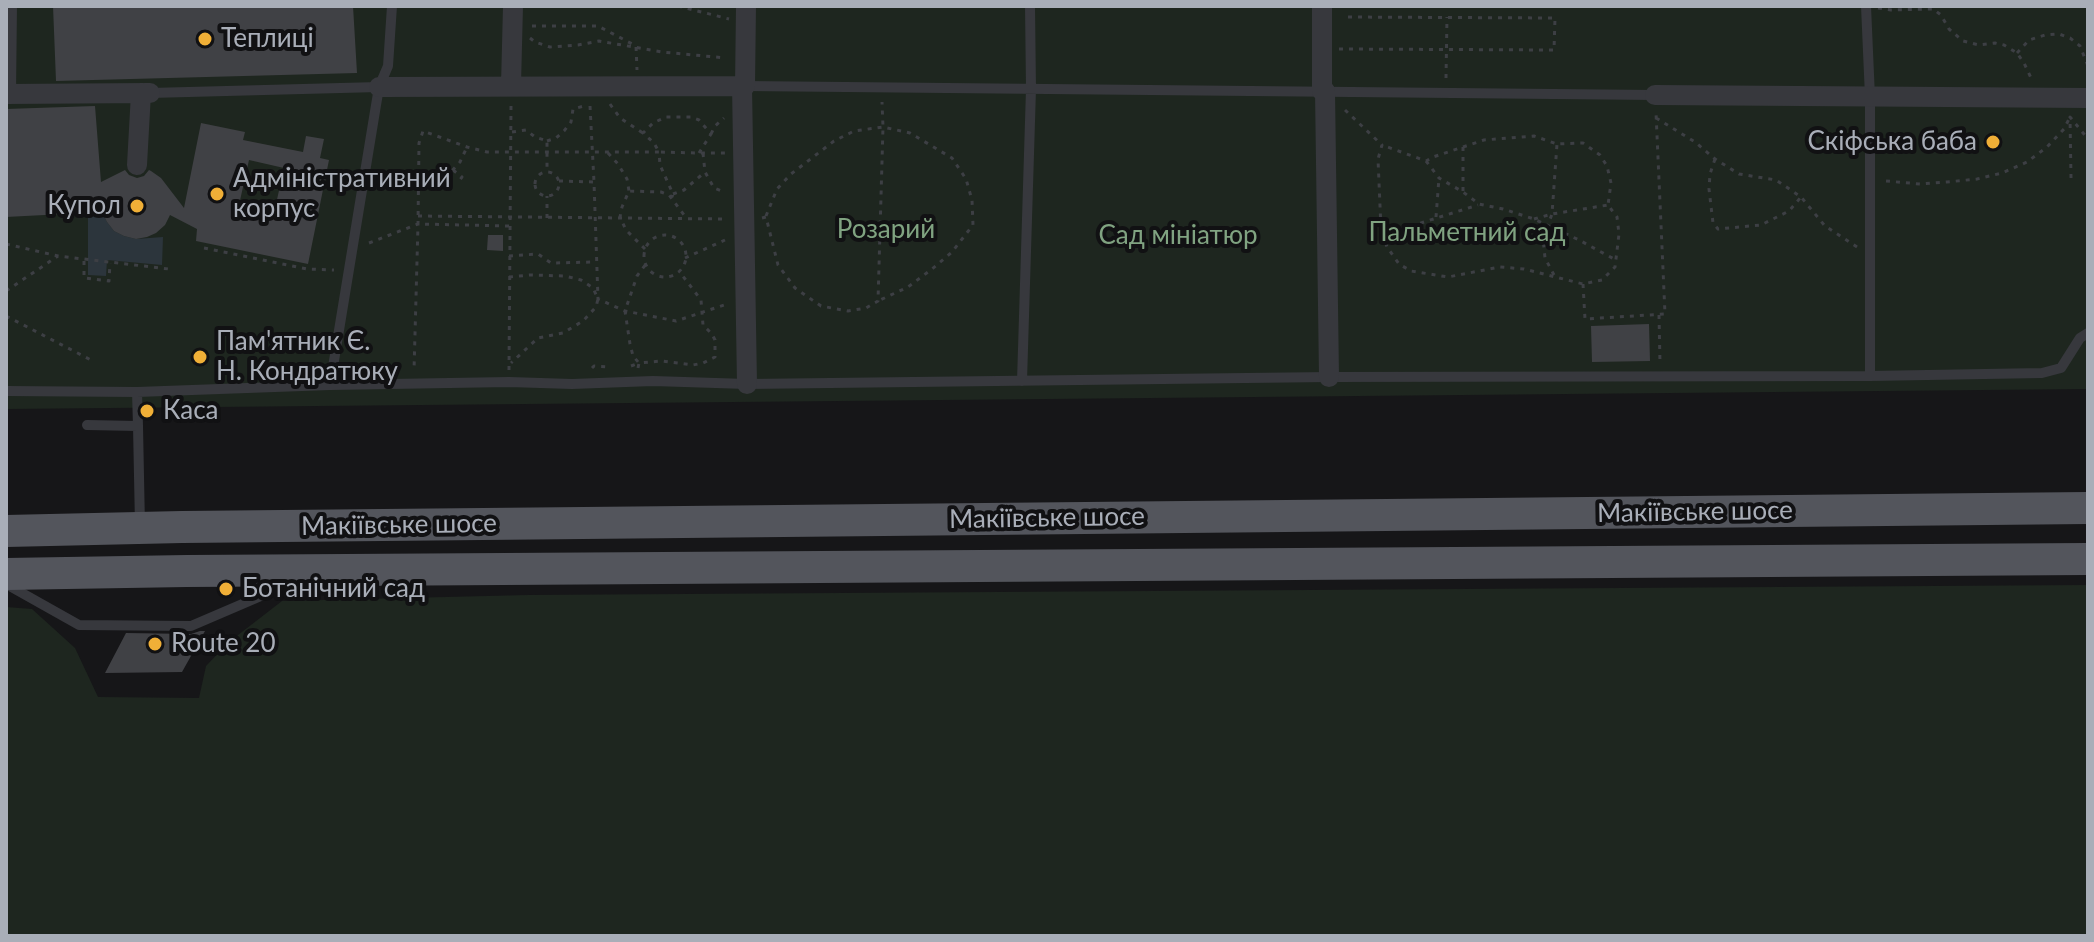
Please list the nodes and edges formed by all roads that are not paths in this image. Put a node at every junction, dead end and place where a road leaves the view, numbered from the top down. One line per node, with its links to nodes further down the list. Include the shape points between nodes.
1 (7, 6): 14 (street)
2 (392, 6): 10 (lane, via 388,66)
3 (1030, 6): 11 (lane)
4 (1866, 6): 16 (lane)
5 (1322, 11): 12 (street)
6 (746, 13): 9 (street)
7 (514, 19): 8 (street)
8 (511, 85): 9 (street); 10 (street)
9 (744, 86): 11 (lane); 23 (street)
10 (379, 87): 13 (lane); 24 (lane)
11 (1031, 89): 12 (lane); 22 (lane)
12 (1323, 91): 15 (lane); 21 (street)
13 (146, 93): 14 (street); 18 (street)
14 (6, 94)
15 (1655, 95): 16 (street)
16 (1870, 97): 17 (street, via 2031,97); 20 (lane)
17 (2076, 104)
18 (137, 165)
19 (2088, 333): 20 (lane, via 2061,368 2042,373)
20 (1870, 376): 21 (lane)
21 (1329, 377): 22 (lane)
22 (1022, 381): 23 (lane)
23 (747, 384): 24 (lane)
24 (330, 385): 26 (lane)
25 (6, 391): 26 (lane)
26 (137, 392): 28 (lane)
27 (87, 425): 28 (lane)
28 (138, 426): 30 (lane)
29 (2088, 508): 30 (main road, Макіївське шосе)
30 (140, 528): 31 (main road, Макіївське шосе)
31 (6, 531)
32 (2088, 559): 33 (main road, Макіївське шосе)
33 (321, 570): 34 (main road, Макіївське шосе); 35 (lane, via 191,626 79,625)
34 (6, 574)
35 (6, 584)

